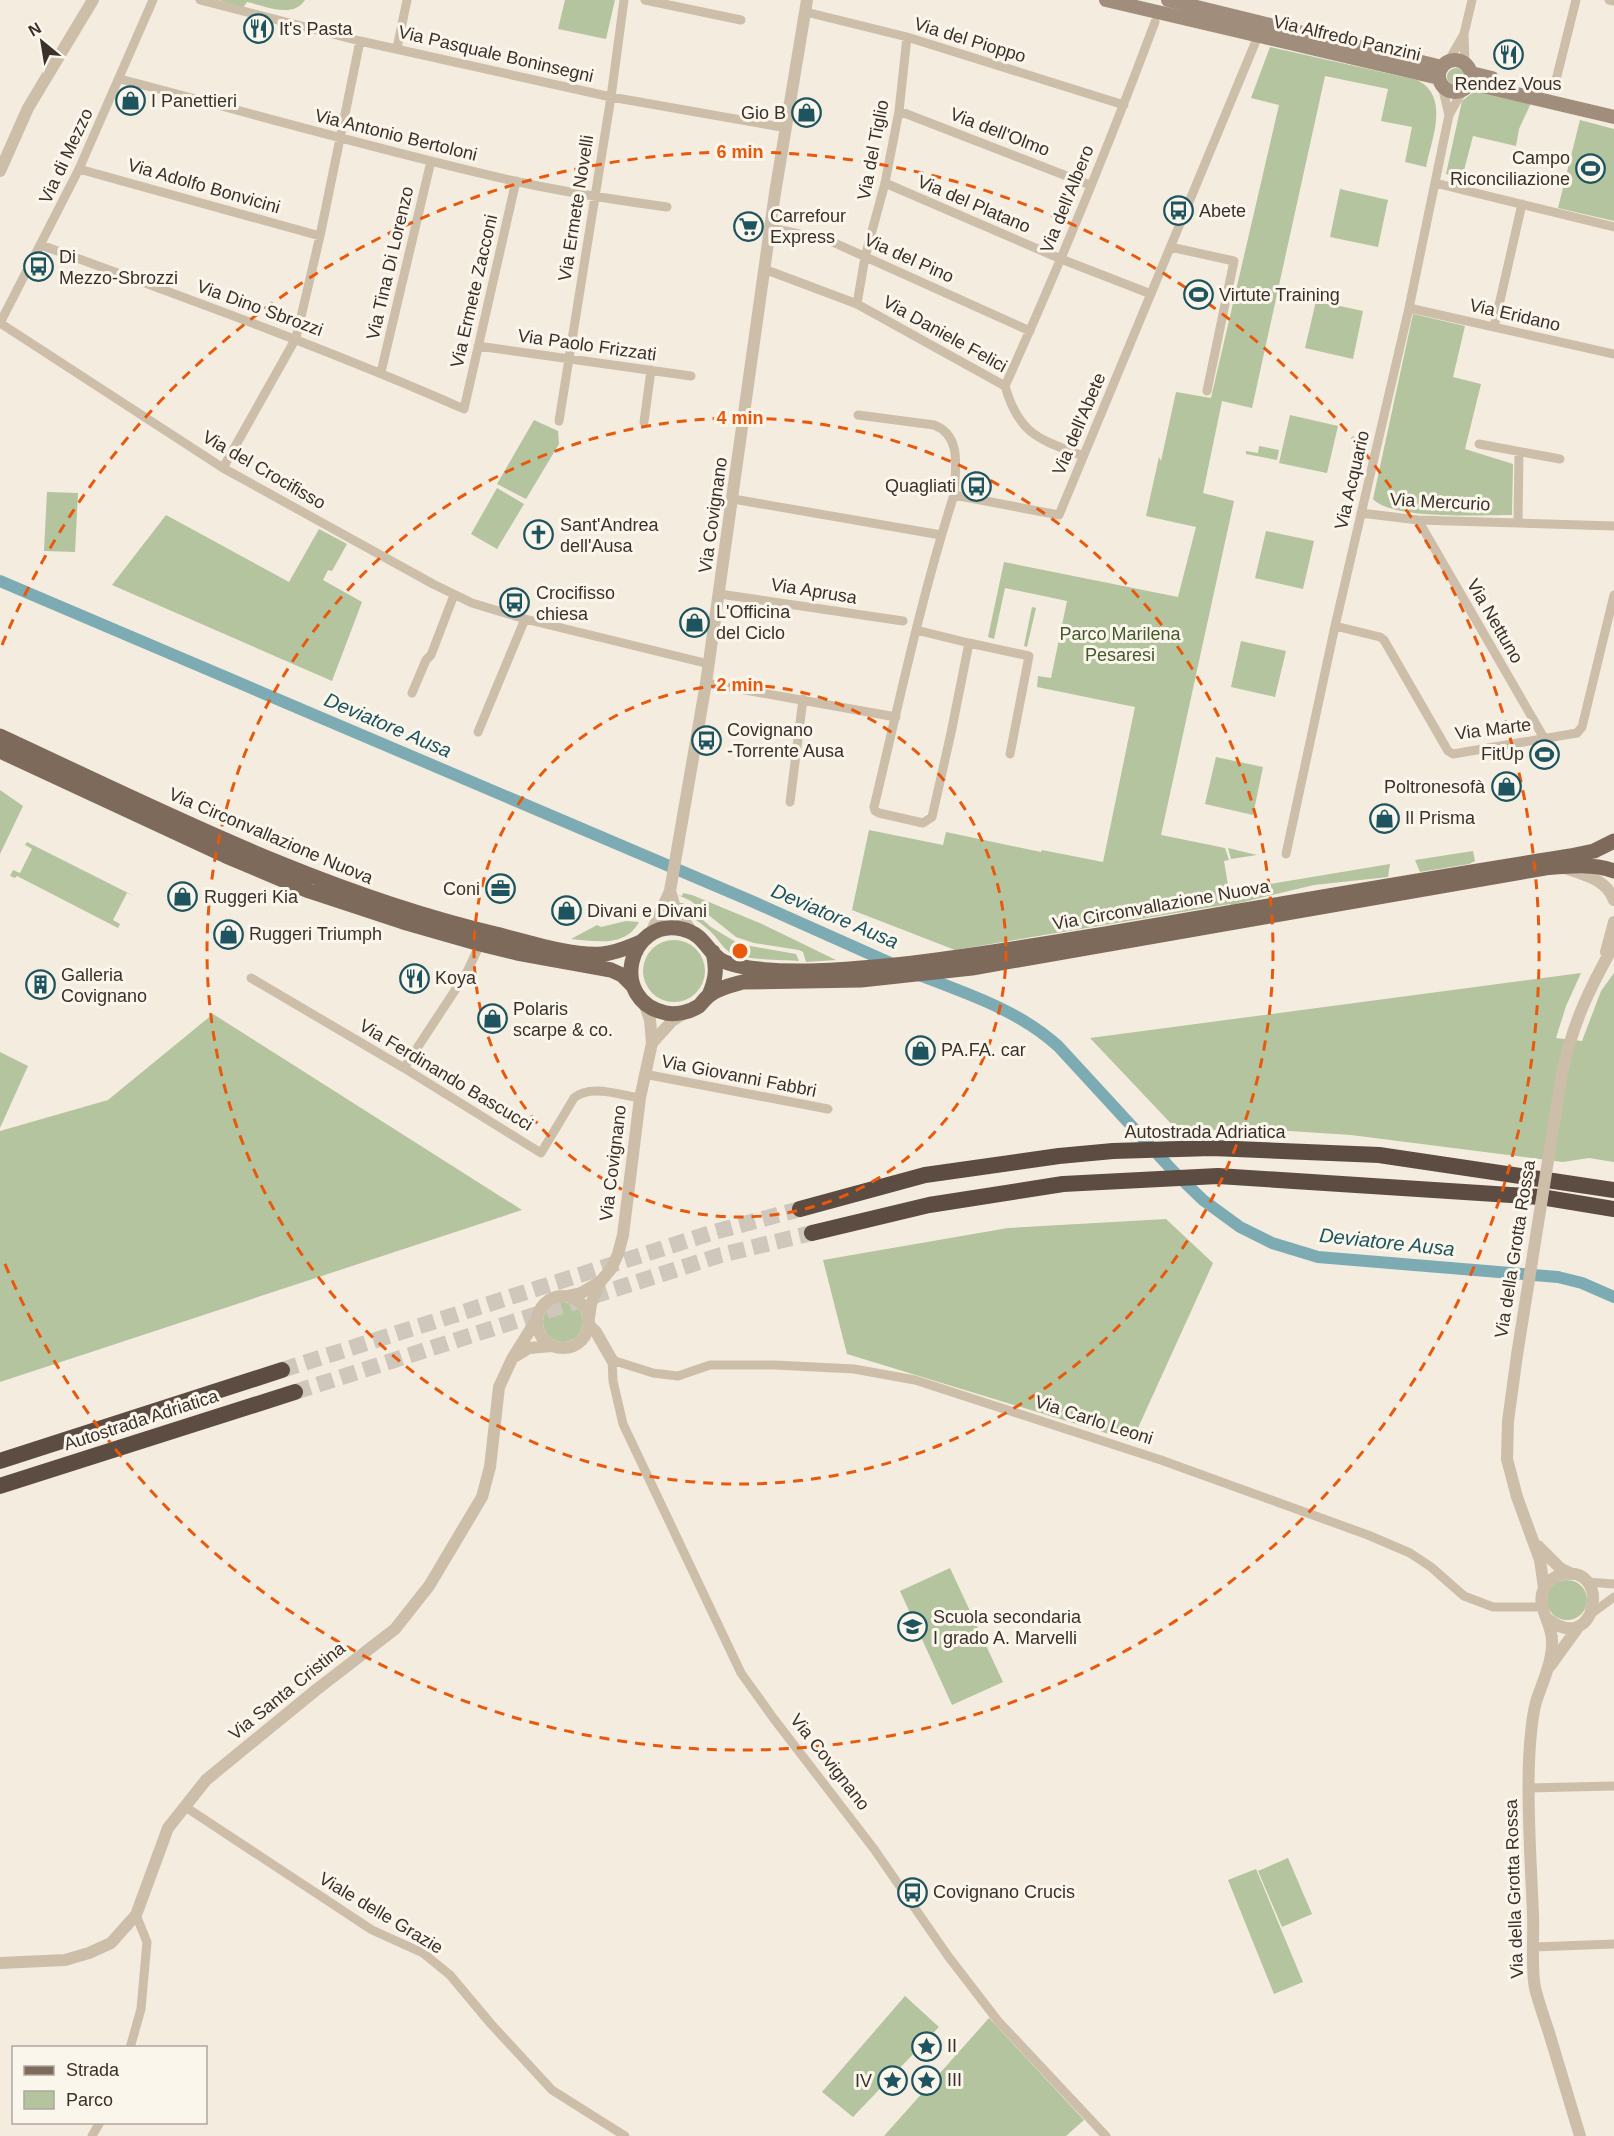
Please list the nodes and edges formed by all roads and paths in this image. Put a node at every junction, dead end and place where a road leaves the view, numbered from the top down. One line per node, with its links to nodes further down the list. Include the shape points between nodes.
1 (93, 0): 35 (street, via 28,108)
2 (153, 0): 23 (street, Via di Mezzo)
3 (200, 0): 19 (street, Via Pasquale Boninsegni)
4 (407, 0): 20 (street)
5 (624, 0): 25 (street, Via Ermete Novelli)
6 (645, 0): 14 (street)
7 (1106, 0): 17 (main road, Via Alfredo Panzini)
8 (1168, 0): 21 (main road, Via Alfredo Panzini)
9 (1472, 0): 16 (street)
10 (1576, 0): 24 (street)
11 (1609, 0): 12 (street)
12 (1614, 1)
13 (806, 6): 18 (street, Via del Pioppo); 31 (street, Via Covignano)
14 (741, 20)
15 (1155, 22): 26 (street, Via dell'Albero)
16 (1464, 34): 21 (street); 22 (street)
17 (1258, 36): 21 (main road, Via Alfredo Panzini); 47 (street, Via dell'Abete)
18 (907, 37): 26 (street, Via del Pioppo); 28 (street, Via del Tiglio)
19 (360, 41): 20 (street, Via Pasquale Boninsegni); 32 (street)
20 (397, 48): 25 (street, Via Pasquale Boninsegni)
21 (1443, 73): 22 (main road, Via Alfredo Panzini, via 1459,61); 22 (main road, Via Alfredo Panzini, via 1451,92); 29 (street, Via Acquario)
22 (1467, 78): 27 (main road, Via Alfredo Panzini); 29 (street, Via Acquario); 30 (main road, Via Alfredo Panzini)
23 (120, 79): 32 (street, Via Antonio Bertoloni); 34 (street, Via di Mezzo)
24 (1556, 80)
25 (610, 98): 31 (street, Via Pasquale Boninsegni); 40 (street, Via Ermete Novelli)
26 (1124, 105): 39 (street, Via dell'Albero)
27 (1614, 107)
28 (899, 111): 37 (street, Via del Tiglio); 39 (street, Via dell'Olmo)
29 (1449, 114): 38 (street, Via Acquario)
30 (1614, 117)
31 (786, 128): 44 (street, Via Covignano)
32 (340, 138): 33 (street, Via Antonio Bertoloni); 45 (street)
33 (431, 161): 36 (street, Via Antonio Bertoloni); 62 (street, Via Tina Di Lorenzo)
34 (79, 169): 45 (street, Via Adolfo Bonvicini); 46 (street, Via di Mezzo)
35 (0, 171)
36 (516, 181): 40 (street, Via Antonio Bertoloni); 58 (street, Via Ermete Zacconi)
37 (885, 183): 48 (street, Via del Tiglio); 49 (street, Via del Platano)
38 (1435, 183): 41 (street); 53 (street, Via Acquario)
39 (1090, 185): 49 (street, Via dell'Albero)
40 (594, 196): 42 (street, Via Antonio Bertoloni); 60 (street, Via Ermete Novelli)
41 (1522, 204): 43 (street); 55 (street)
42 (667, 207)
43 (1614, 226)
44 (771, 228): 48 (street, Via del Pino, via 828,240); 50 (street, Via Covignano)
45 (320, 236): 57 (street)
46 (42, 245): 54 (street, Via di Mezzo); 57 (street, Via Dino Sbrozzi)
47 (1170, 247): 51 (street, Via dell'Abete); 65 (street, via 1234,261)
48 (865, 257): 52 (street, Via del Tiglio); 56 (street, Via del Pino)
49 (1061, 259): 51 (street, Via del Platano); 56 (street, Via dell'Albero)
50 (764, 269): 52 (street, Via Daniele Felici); 76 (street, Via Covignano)
51 (1151, 294): 72 (street, Via dell'Abete)
52 (857, 304): 64 (street, Via Daniele Felici)
53 (1409, 309): 55 (street, Via Eridano); 77 (street, Via Acquario)
54 (0, 323): 74 (street, Via del Crocifisso)
55 (1494, 327): 59 (street, Via Eridano)
56 (1030, 331): 64 (street, Via dell'Albero)
57 (296, 338): 62 (street, Via Dino Sbrozzi); 74 (street)
58 (478, 346): 60 (street, Via Paolo Frizzati); 66 (street, Via Ermete Zacconi)
59 (1614, 354)
60 (569, 358): 61 (street, Via Paolo Frizzati); 68 (street, Via Ermete Novelli)
61 (651, 370): 63 (street, Via Paolo Frizzati); 69 (street)
62 (381, 372): 66 (street, Via Dino Sbrozzi)
63 (691, 376)
64 (1005, 386): 72 (street, Via Daniele Felici, via 1011,408 1025,428)
65 (1207, 392)
66 (464, 409)
67 (858, 415): 75 (street, via 943,429 954,445)
68 (559, 422)
69 (644, 422)
70 (1479, 444): 71 (street)
71 (1519, 452): 73 (street); 79 (street)
72 (1083, 456): 75 (street, Via dell'Abete, via 1059,515)
73 (1560, 459)
74 (223, 468): 83 (street, Via del Crocifisso)
75 (954, 495): 81 (street)
76 (733, 500): 81 (street); 82 (street, Via Covignano)
77 (1361, 513): 78 (street, Via Mercurio); 87 (street, Via Acquario)
78 (1418, 520): 79 (street, Via Mercurio); 97 (street, Via Nettuno)
79 (1518, 522): 80 (street, Via Mercurio)
80 (1614, 526)
81 (941, 535): 88 (street)
82 (720, 594): 86 (street, Via Aprusa); 90 (street, Via Covignano)
83 (454, 595): 85 (street, Via del Crocifisso); 92 (street)
84 (1614, 595): 97 (street, Via Marte, via 1582,727 1577,733)
85 (525, 619): 90 (street, Via del Crocifisso); 95 (street)
86 (903, 621)
87 (1335, 626): 97 (street, Via Marte, via 1383,640 1448,751); 102 (street, Via Acquario)
88 (916, 630): 89 (street); 94 (street)
89 (969, 643): 94 (street, via 932,817 923,823 875,811); 99 (street, via 1029,656)
90 (710, 664): 91 (street, Via Covignano)
91 (706, 683): 93 (street); 105 (street, Via Covignano)
92 (412, 693)
93 (803, 699): 94 (street); 100 (street)
94 (896, 717)
95 (478, 732)
96 (0, 736): 109 (main road, Via Circonvallazione Nuova, via 221,839 375,901 477,930 579,952 620,951)
97 (1544, 738)
98 (0, 751): 110 (main road, Via Circonvallazione Nuova, via 280,879)
99 (1010, 754)
100 (790, 802)
101 (1614, 841): 115 (main road, Via Circonvallazione Nuova, via 1594,851 1570,856)
102 (1286, 854)
103 (1561, 867): 104 (main road, Via Circonvallazione Nuova); 106 (street, via 1605,885); 115 (main road, Via Circonvallazione Nuova, via 972,968)
104 (1614, 870)
105 (670, 891): 108 (street, via 675,908); 109 (street, Via Covignano)
106 (1614, 900)
107 (1614, 922): 114 (street)
108 (692, 932): 109 (main road, Via Circonvallazione Nuova, via 663,929); 112 (main road, Via Circonvallazione Nuova)
109 (646, 938): 117 (main road, via 631,963)
110 (480, 944): 117 (main road, Via Circonvallazione Nuova, via 611,970); 122 (street)
111 (1614, 945): 114 (street, Via della Grotta Rossa)
112 (713, 952): 115 (main road, Via Circonvallazione Nuova, via 721,960 751,968); 118 (main road, via 717,967)
113 (1614, 954): 114 (street, Via della Grotta Rossa)
114 (1601, 968): 142 (street, Via della Grotta Rossa, bridge, via 1574,1026 1562,1073 1508,1421 1507,1459)
115 (856, 974): 118 (main road, Via Circonvallazione Nuova, via 743,982)
116 (251, 978): 122 (street, Via Ferdinando Bascucci)
117 (633, 986): 119 (main road, Via Circonvallazione Nuova)
118 (709, 995): 120 (main road, Via Circonvallazione Nuova)
119 (644, 1002): 120 (main road, via 671,1014); 121 (street, Via Covignano)
120 (686, 1012): 121 (street)
121 (651, 1043): 123 (street, Via Covignano)
122 (404, 1068): 124 (street, Via Ferdinando Bascucci, via 541,1153 574,1098 581,1093 590,1090)
123 (644, 1074): 124 (street, Via Covignano); 125 (street, Via Giovanni Fabbri)
124 (640, 1098): 130 (street, Via Covignano, via 618,1254)
125 (828, 1109)
126 (1614, 1190): 127 (highway, Autostrada Adriatica, via 1379,1155 1212,1148 1059,1155 925,1175)
127 (800, 1209)
128 (1614, 1209): 129 (highway, via 1541,1197 1218,1176 1063,1184 929,1205)
129 (812, 1233)
130 (600, 1282): 131 (street); 133 (street, Via Covignano)
131 (567, 1296): 132 (street, via 544,1304); 133 (street, via 581,1303)
132 (537, 1319): 135 (street, via 540,1335); 136 (street, Via Santa Cristina)
133 (589, 1322): 134 (street); 137 (street)
134 (576, 1345): 135 (street); 137 (street, via 600,1350)
135 (552, 1346): 136 (street, via 529,1348)
136 (513, 1359): 155 (street, Via Santa Cristina, via 499,1387 490,1467 482,1497 429,1586 395,1629 206,1780)
137 (612, 1360): 148 (street, Via Carlo Leoni, via 678,1376 710,1365 775,1365 854,1369 915,1380 1161,1460 1368,1535 1410,1553 1464,1596 1493,1607); 162 (street, Via Covignano, via 623,1424 741,1672 993,2014)
138 (282, 1370): 140 (highway, Autostrada Adriatica)
139 (295, 1392): 141 (highway, Autostrada Adriatica)
140 (0, 1461)
141 (0, 1486)
142 (1534, 1540): 143 (street, Via della Grotta Rossa, via 1560,1568); 146 (street, Via della Grotta Rossa)
143 (1572, 1574): 144 (street); 146 (street, via 1556,1576)
144 (1587, 1582): 145 (street); 149 (street, via 1594,1597)
145 (1614, 1584)
146 (1544, 1588): 148 (street)
147 (1614, 1597): 149 (street)
148 (1541, 1607): 150 (street)
149 (1591, 1614): 151 (street)
150 (1548, 1619): 151 (street, via 1563,1627); 152 (street, Via della Grotta Rossa, via 1552,1642)
151 (1579, 1626): 152 (street, Via della Grotta Rossa)
152 (1546, 1672): 154 (street, Via della Grotta Rossa, via 1535,1705)
153 (1614, 1786): 154 (street)
154 (1528, 1788): 158 (street, Via della Grotta Rossa)
155 (184, 1806): 156 (street, Via Santa Cristina, via 168,1828); 161 (street, Viale delle Grazie, via 372,1930 423,1953 450,1975 552,2090)
156 (135, 1915): 159 (street, Via Santa Cristina, via 111,1943 89,1953 65,1960); 160 (street, via 147,1942 141,2009)
157 (1614, 1944): 158 (street)
158 (1534, 1947): 163 (street, Via della Grotta Rossa, via 1535,1987)
159 (0, 1963)
160 (131, 2046)
161 (625, 2136)
162 (1106, 2136)
163 (1580, 2136)

